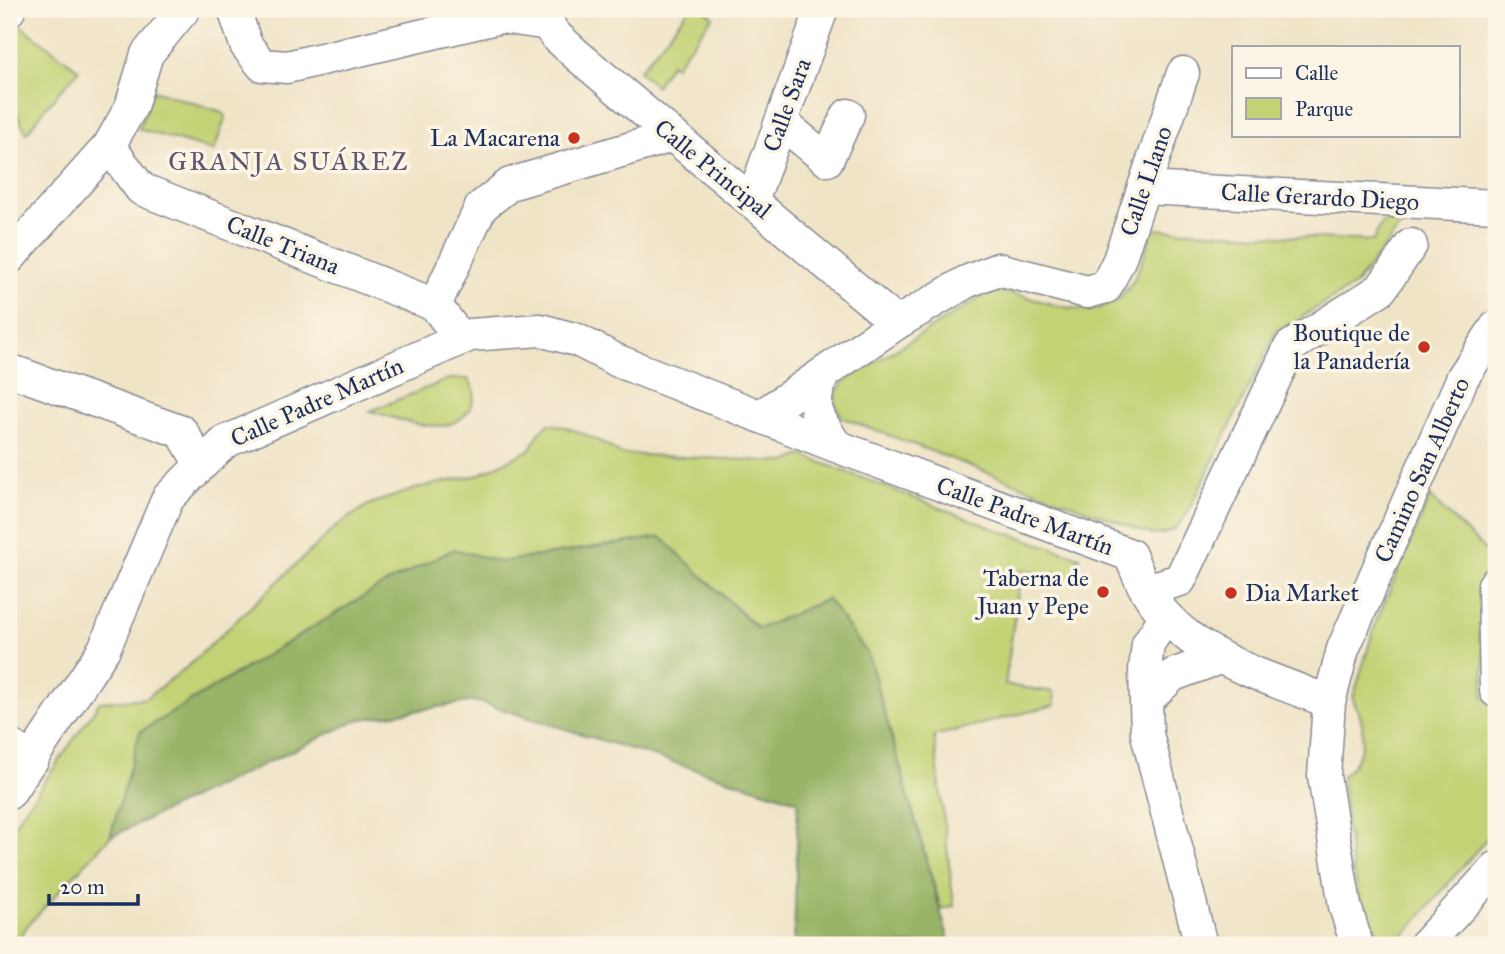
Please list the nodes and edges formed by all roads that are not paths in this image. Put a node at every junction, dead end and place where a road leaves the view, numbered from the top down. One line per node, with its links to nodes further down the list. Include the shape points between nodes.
1 (184, 9): 9 (street, via 147,54 131,107)
2 (234, 9): 4 (street, via 246,45 262,65 287,67 501,18)
3 (822, 9): 7 (street, Calle Sara)
4 (553, 19): 8 (street, Calle Principal)
5 (1183, 73): 10 (street, Calle Llano)
6 (848, 115): 7 (street, via 831,164)
7 (781, 122): 11 (street, Calle Sara)
8 (672, 136): 11 (street, Calle Principal); 15 (street, via 510,184 481,207)
9 (108, 146): 14 (street); 15 (street, Calle Triana, via 141,189)
10 (1144, 188): 12 (street, Calle Gerardo Diego); 16 (street, Calle Llano, via 1106,287 1087,292 998,269 966,282)
11 (752, 201): 16 (street, Calle Principal)
12 (1496, 205)
13 (1411, 245): 25 (street, via 1381,289 1290,347 1180,580)
14 (9, 258)
15 (435, 305): 18 (street)
16 (897, 323): 20 (street)
17 (1496, 327): 30 (street, Camino San Alberto, via 1463,377 1343,649)
18 (461, 339): 21 (street, Calle Padre Martín, via 540,330 577,340); 23 (street, Calle Padre Martín, via 225,442)
19 (9, 370): 23 (street, via 182,432)
20 (824, 373): 21 (street); 22 (street, via 815,393 817,416)
21 (761, 416): 22 (street, Calle Padre Martín)
22 (836, 446): 25 (street, Calle Padre Martín, via 1130,555)
23 (201, 465): 31 (street, Calle Padre Martín, via 168,498 104,649)
24 (1496, 583): 28 (street)
25 (1146, 590): 26 (street, Calle Padre Martín)
26 (1166, 616): 27 (street, Calle Padre Martín); 29 (street, via 1148,644)
27 (1219, 659): 29 (street, via 1173,675); 30 (street, Calle Padre Martín)
28 (1496, 691)
29 (1148, 699): 35 (street, via 1147,734)
30 (1329, 702): 36 (street, Camino San Alberto, via 1324,776 1345,906)
31 (17, 758): 32 (street, Calle Padre Martín)
32 (9, 793)
33 (1496, 867): 34 (street)
34 (1431, 942)
35 (1201, 945)
36 (1357, 945)

